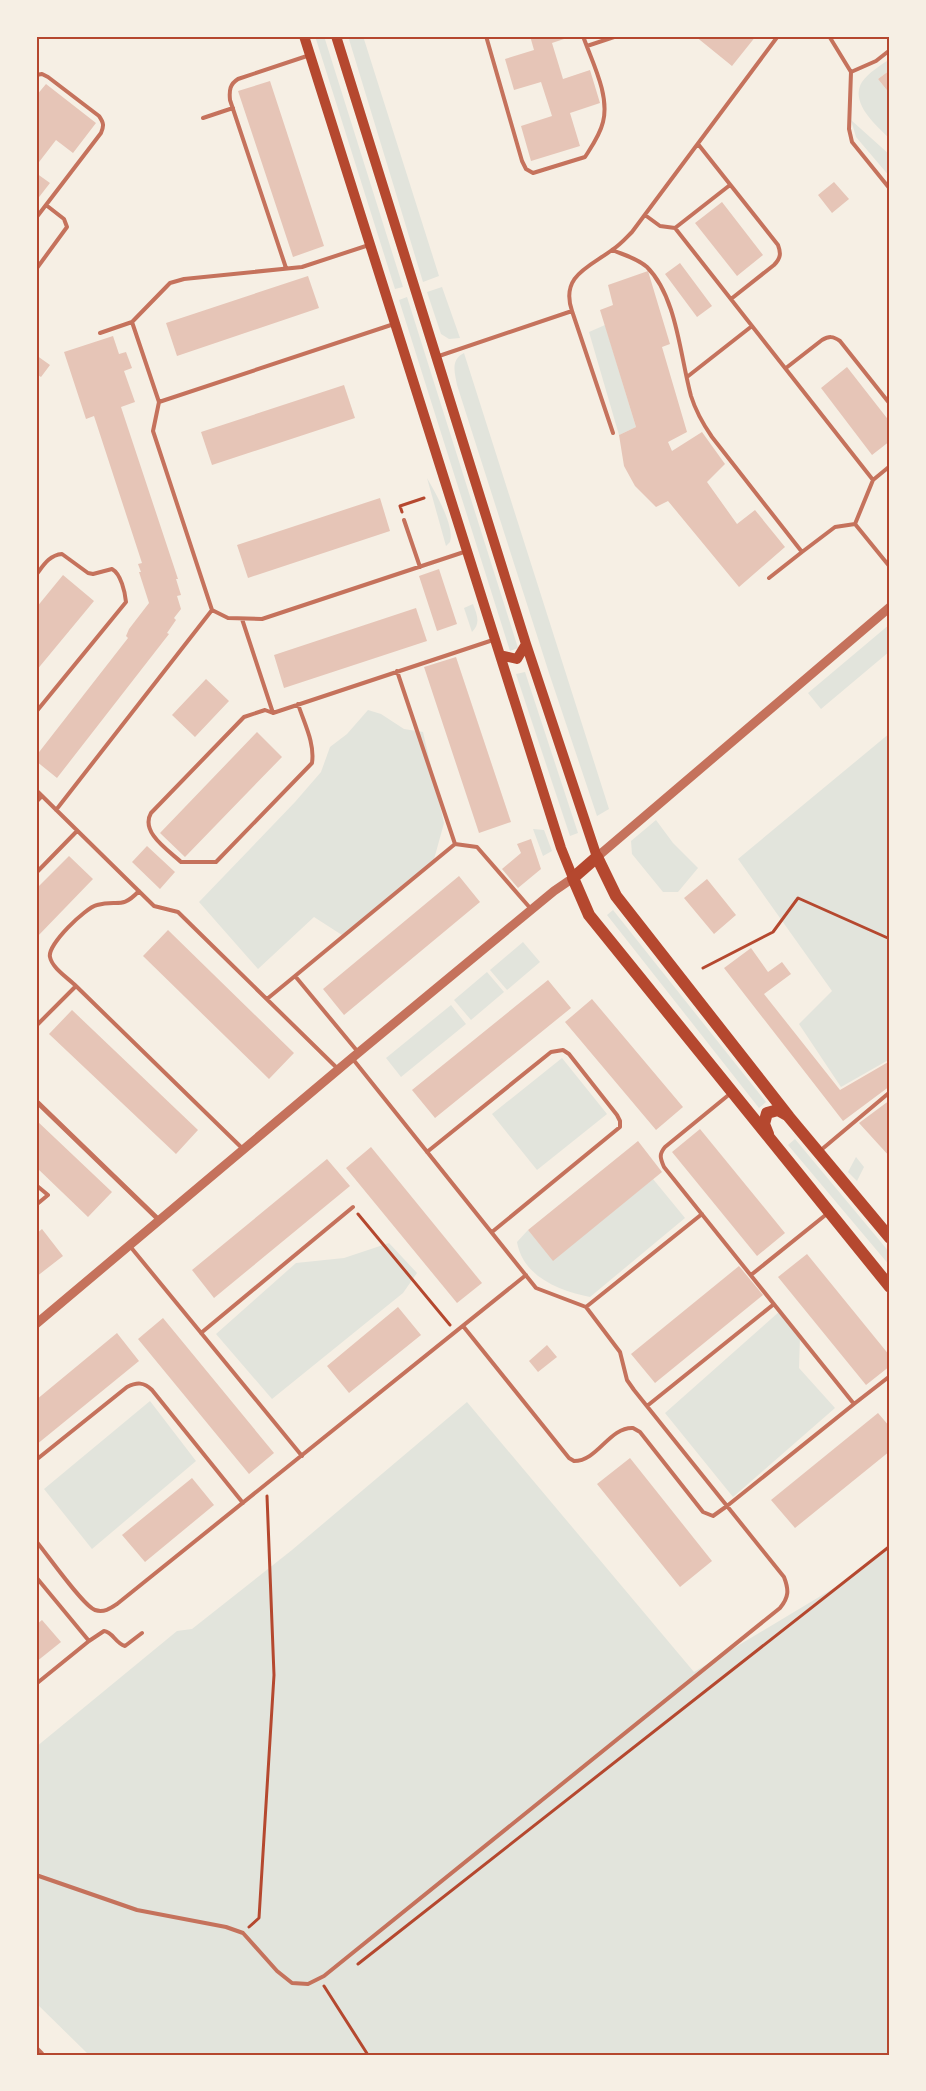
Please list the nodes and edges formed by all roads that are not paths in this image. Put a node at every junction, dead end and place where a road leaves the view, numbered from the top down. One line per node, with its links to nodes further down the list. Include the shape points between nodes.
1 (304, 36): 10 (main road)
2 (336, 36): 32 (main road)
3 (486, 36): 8 (lane, via 522,161 526,169 533,172 585,157 596,140 603,122 603,97)
4 (583, 36): 8 (lane)
5 (617, 36): 8 (lane)
6 (778, 36): 15 (lane)
7 (829, 36): 11 (lane)
8 (587, 46)
9 (890, 50): 11 (lane, via 876,61)
10 (310, 55): 13 (lane, via 232,82 229,90); 22 (main road)
11 (851, 72): 17 (lane, via 849,129 852,142)
12 (36, 75): 18 (lane, via 48,77 103,122 101,133)
13 (233, 108): 14 (lane); 25 (lane)
14 (203, 118)
15 (698, 144): 16 (lane); 19 (lane)
16 (730, 185): 21 (lane); 26 (lane, via 778,245 780,252 780,259 774,265)
17 (890, 189)
18 (46, 205): 20 (lane); 24 (lane, via 64,219 67,227)
19 (645, 215): 21 (lane, via 660,226); 23 (lane)
20 (36, 218)
21 (676, 228): 26 (lane)
22 (369, 245): 25 (lane, via 302,267); 29 (main road)
23 (612, 250): 27 (lane, via 581,270 568,297); 34 (lane, via 646,266 658,280 672,315)
24 (37, 268)
25 (286, 268): 28 (lane, via 170,283)
26 (731, 299): 30 (lane)
27 (572, 311): 32 (lane); 37 (lane)
28 (132, 322): 31 (lane); 35 (lane)
29 (395, 324): 35 (lane); 42 (main road)
30 (752, 326): 33 (lane); 34 (lane)
31 (100, 333)
32 (436, 357): 52 (main road)
33 (786, 368): 36 (lane, via 822,340 835,337); 39 (lane)
34 (687, 378): 43 (lane, via 699,417 712,437)
35 (159, 402): 49 (lane, via 153,431)
36 (890, 404)
37 (612, 432)
38 (890, 466): 39 (lane)
39 (873, 480): 41 (lane)
40 (404, 520): 44 (lane)
41 (856, 524): 43 (lane, via 834,527); 45 (lane)
42 (467, 551): 44 (lane); 51 (main road)
43 (802, 552): 47 (lane)
44 (420, 567): 50 (lane, via 262,619)
45 (890, 567)
46 (36, 575): 56 (lane, via 50,558 62,554 88,573 115,571 126,598 122,608)
47 (769, 578)
48 (890, 607): 64 (street)
49 (212, 610): 50 (lane, via 228,618); 61 (lane)
50 (242, 619): 57 (lane)
51 (495, 639): 53 (main road); 54 (lane)
52 (526, 644): 53 (main road, via 517,659); 64 (main road)
53 (500, 655): 66 (main road)
54 (397, 672): 55 (lane); 63 (lane)
55 (298, 704): 57 (lane); 57 (lane, via 314,753 312,763 216,862 181,862 151,833 147,819 244,717 265,710)
56 (36, 712)
57 (273, 713)
58 (36, 790): 59 (lane)
59 (42, 796): 60 (lane); 61 (lane)
60 (36, 802)
61 (56, 810): 62 (lane)
62 (78, 831): 65 (lane); 67 (lane)
63 (455, 844): 68 (lane, via 477,847); 69 (lane)
64 (597, 857): 66 (main road); 78 (main road, via 616,896)
65 (36, 873)
66 (573, 878): 68 (street); 75 (main road, via 589,915)
67 (139, 891): 70 (lane, via 127,902 96,905 53,945 52,963); 71 (lane, via 154,906 178,912)
68 (532, 910): 73 (street)
69 (296, 976): 71 (lane); 73 (lane)
70 (76, 986): 72 (lane); 80 (lane)
71 (268, 999): 74 (lane)
72 (36, 1026)
73 (355, 1055): 74 (street); 81 (lane)
74 (338, 1069): 80 (street)
75 (733, 1092): 79 (main road); 87 (lane, via 660,1152 664,1167)
76 (890, 1092): 82 (lane)
77 (36, 1100): 88 (street)
78 (789, 1117): 79 (main road, via 778,1110 767,1113 764,1124); 82 (main road)
79 (769, 1136): 86 (main road)
80 (243, 1149): 88 (street)
81 (427, 1152): 89 (lane); 89 (lane, via 551,1052 563,1050 575,1062 617,1115 620,1127)
82 (818, 1152): 90 (main road)
83 (36, 1184): 84 (lane, via 48,1195)
84 (36, 1205)
85 (353, 1208): 99 (lane)
86 (829, 1212): 93 (lane); 94 (main road)
87 (702, 1214): 93 (lane); 96 (lane)
88 (159, 1220): 91 (street)
89 (492, 1232): 92 (lane)
90 (890, 1238)
91 (129, 1245): 97 (street); 99 (lane)
92 (526, 1275): 96 (lane, via 536,1288); 98 (lane)
93 (751, 1275): 95 (lane)
94 (890, 1287)
95 (774, 1304): 101 (lane); 102 (lane)
96 (586, 1307): 102 (lane, via 620,1352 627,1380)
97 (36, 1324)
98 (463, 1326): 103 (lane); 106 (lane, via 569,1458 574,1461 585,1458 620,1430 633,1428 640,1432 704,1512 713,1516)
99 (201, 1333): 103 (lane)
100 (890, 1376): 101 (lane)
101 (854, 1404): 106 (lane)
102 (647, 1406): 106 (lane)
103 (302, 1456): 105 (lane)
104 (36, 1460): 105 (lane, via 126,1387 141,1383 152,1390)
105 (243, 1503): 107 (lane, via 107,1610 95,1610 84,1601)
106 (727, 1506): 112 (lane, via 784,1577 787,1599 780,1608 308,1984 292,1983 243,1933 137,1910)
107 (36, 1541)
108 (36, 1577): 110 (lane)
109 (142, 1633): 110 (lane, via 125,1646 108,1631)
110 (89, 1641): 111 (lane)
111 (36, 1684)
112 (36, 1875)
113 (36, 2051): 114 (street)
114 (40, 2055)

